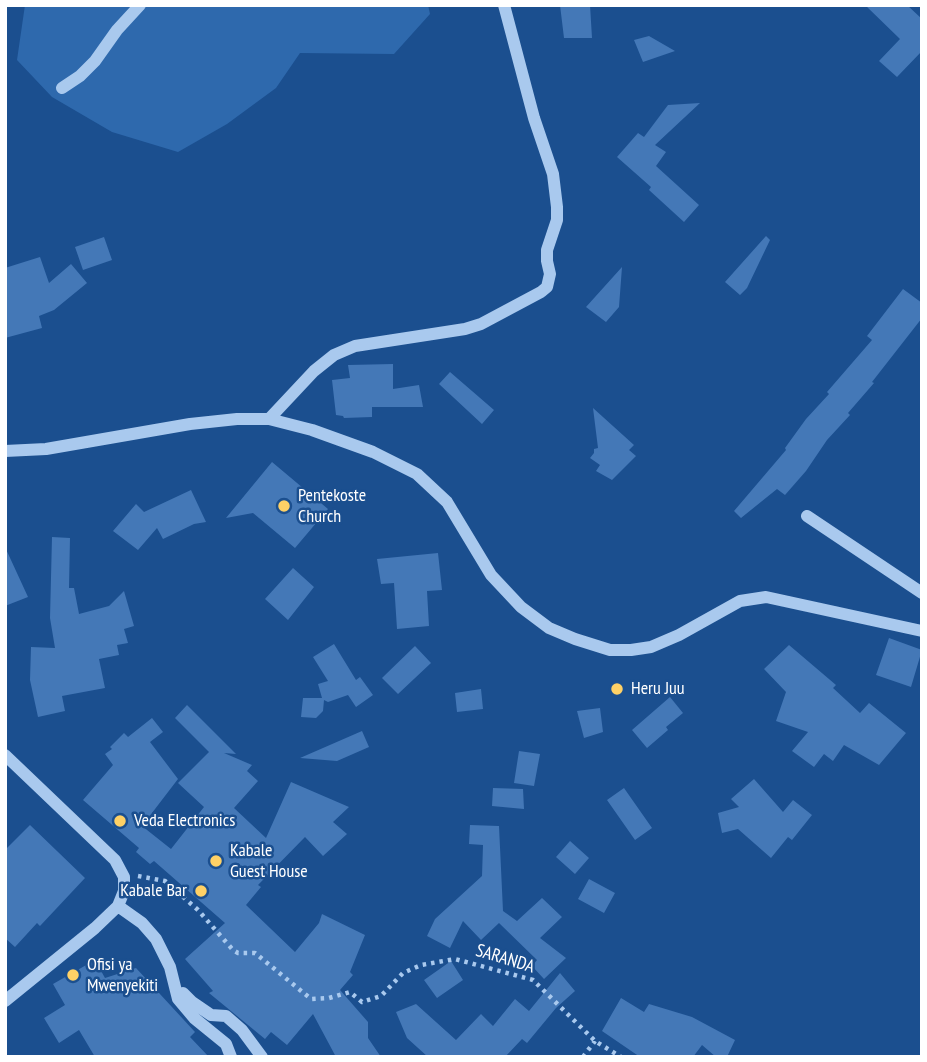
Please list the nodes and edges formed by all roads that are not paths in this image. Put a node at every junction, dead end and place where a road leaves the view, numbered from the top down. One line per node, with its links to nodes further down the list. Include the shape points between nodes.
1 (140, 5): 3 (street, via 96,61)
2 (504, 5): 4 (street, via 554,174 557,207 547,250 547,287 481,324 355,346 334,355)
3 (62, 88)
4 (269, 419): 5 (street, via 190,424 46,449); 8 (street, via 373,452 416,474 447,502 491,575 521,607 549,628 575,639 610,650 651,647 740,601 766,597)
5 (5, 450)
6 (807, 516): 7 (street)
7 (922, 593)
8 (922, 631)
9 (5, 755): 10 (street, via 115,860 124,877)
10 (118, 906): 11 (street, via 142,922 156,939); 12 (street)
11 (174, 988): 13 (street, via 194,1018 226,1044); 14 (street, via 211,1015 226,1016)
12 (5, 1001)
13 (231, 1057)
14 (262, 1057)

